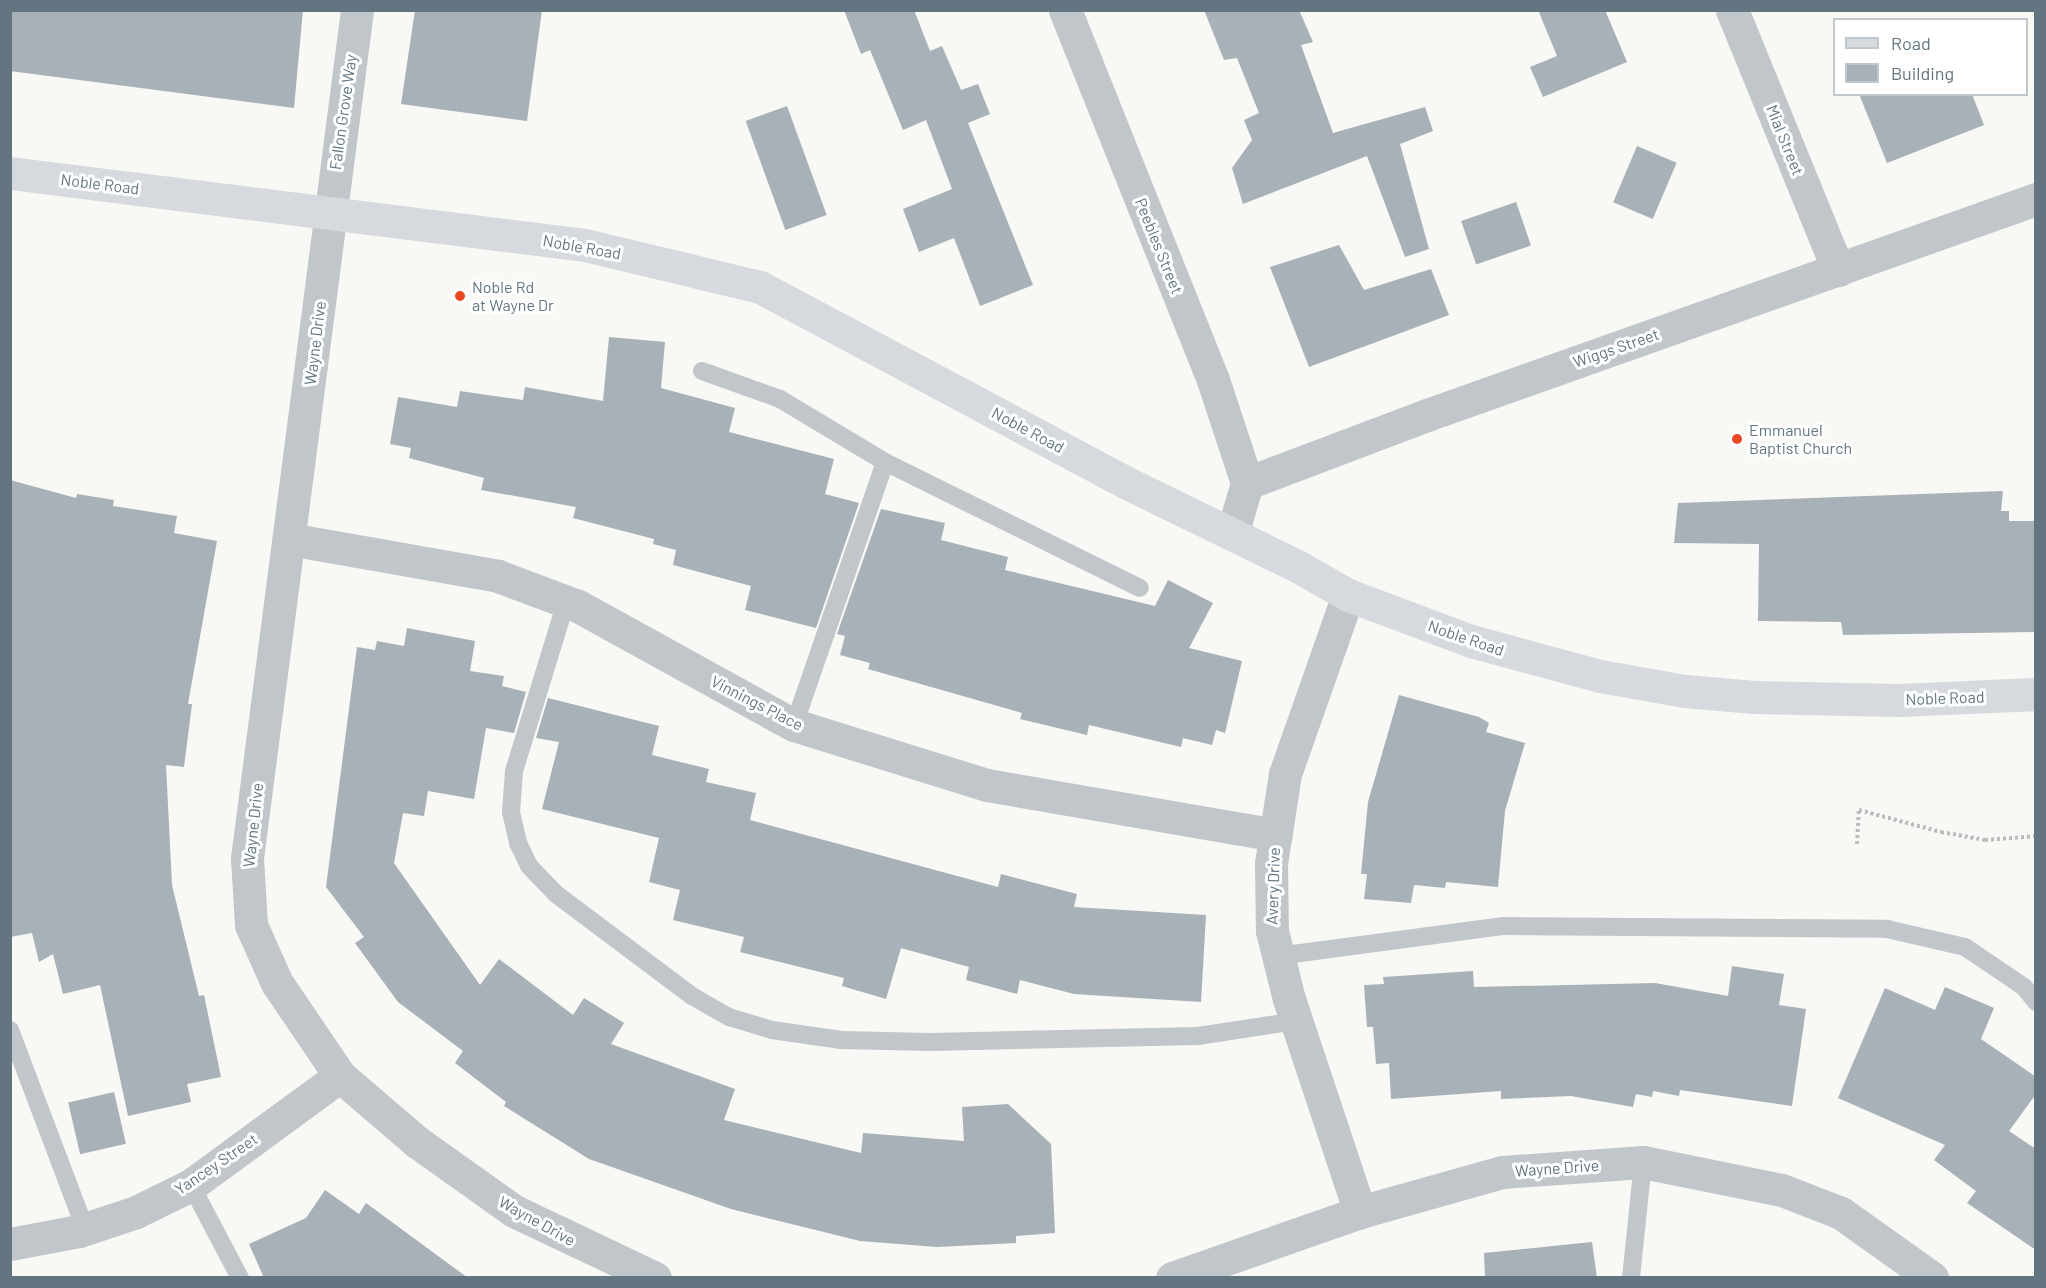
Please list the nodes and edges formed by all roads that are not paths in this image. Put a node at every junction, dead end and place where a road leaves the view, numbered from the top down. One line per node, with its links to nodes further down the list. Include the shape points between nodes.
1 (357, 10): 6 (street, Fallon Grove Way)
2 (1065, 10): 10 (street, Peebles Street, via 1213,380)
3 (1732, 10): 7 (street, Mial Street)
4 (10, 173): 6 (street, Noble Road)
5 (2036, 199): 7 (street, Wiggs Street)
6 (332, 213): 11 (street, Noble Road, via 585,245 760,287 1127,483); 12 (street, Wayne Drive)
7 (1838, 270): 10 (street, Wiggs Street)
8 (702, 371): 9 (lane, via 780,399)
9 (885, 462): 13 (lane); 17 (lane)
10 (1247, 483): 11 (street)
11 (1232, 534): 14 (street, Noble Road)
12 (289, 539): 15 (street, Vinnings Place, via 498,576); 23 (street, Wayne Drive, via 247,858 250,925 277,983)
13 (1140, 588)
14 (1348, 595): 16 (street, Noble Road, via 1471,641 1537,660 1685,691 1899,700); 18 (street, Avery Drive, via 1285,774)
15 (566, 602): 17 (street, Vinnings Place); 21 (lane, via 514,771 511,812 518,843 529,866 556,894 692,996 729,1017 772,1030 841,1040 931,1042 1198,1036)
16 (2036, 694)
17 (794, 725): 18 (street, Vinnings Place, via 987,785)
18 (1276, 835): 19 (street, Avery Drive, via 1271,863 1272,931)
19 (1278, 956): 20 (lane, via 1504,926 1887,929 1965,947 2024,987); 21 (street, Avery Drive)
20 (2036, 1002)
21 (1296, 1021): 26 (street, Avery Drive)
22 (10, 1030): 27 (lane)
23 (340, 1077): 25 (street, Yancey Street); 31 (street, Wayne Drive, via 417,1142 514,1212)
24 (1643, 1162): 26 (street, Wayne Drive, via 1502,1172); 33 (lane); 34 (street, Wayne Drive, via 1782,1191 1841,1213)
25 (191, 1185): 27 (street, Yancey Street, via 136,1212); 30 (lane)
26 (1360, 1212): 29 (street, Wayne Drive)
27 (85, 1229): 28 (street, Yancey Street)
28 (10, 1244)
29 (1216, 1272): 32 (street, Wayne Drive)
30 (240, 1278)
31 (655, 1278)
32 (1172, 1278)
33 (1631, 1278)
34 (1932, 1278)

